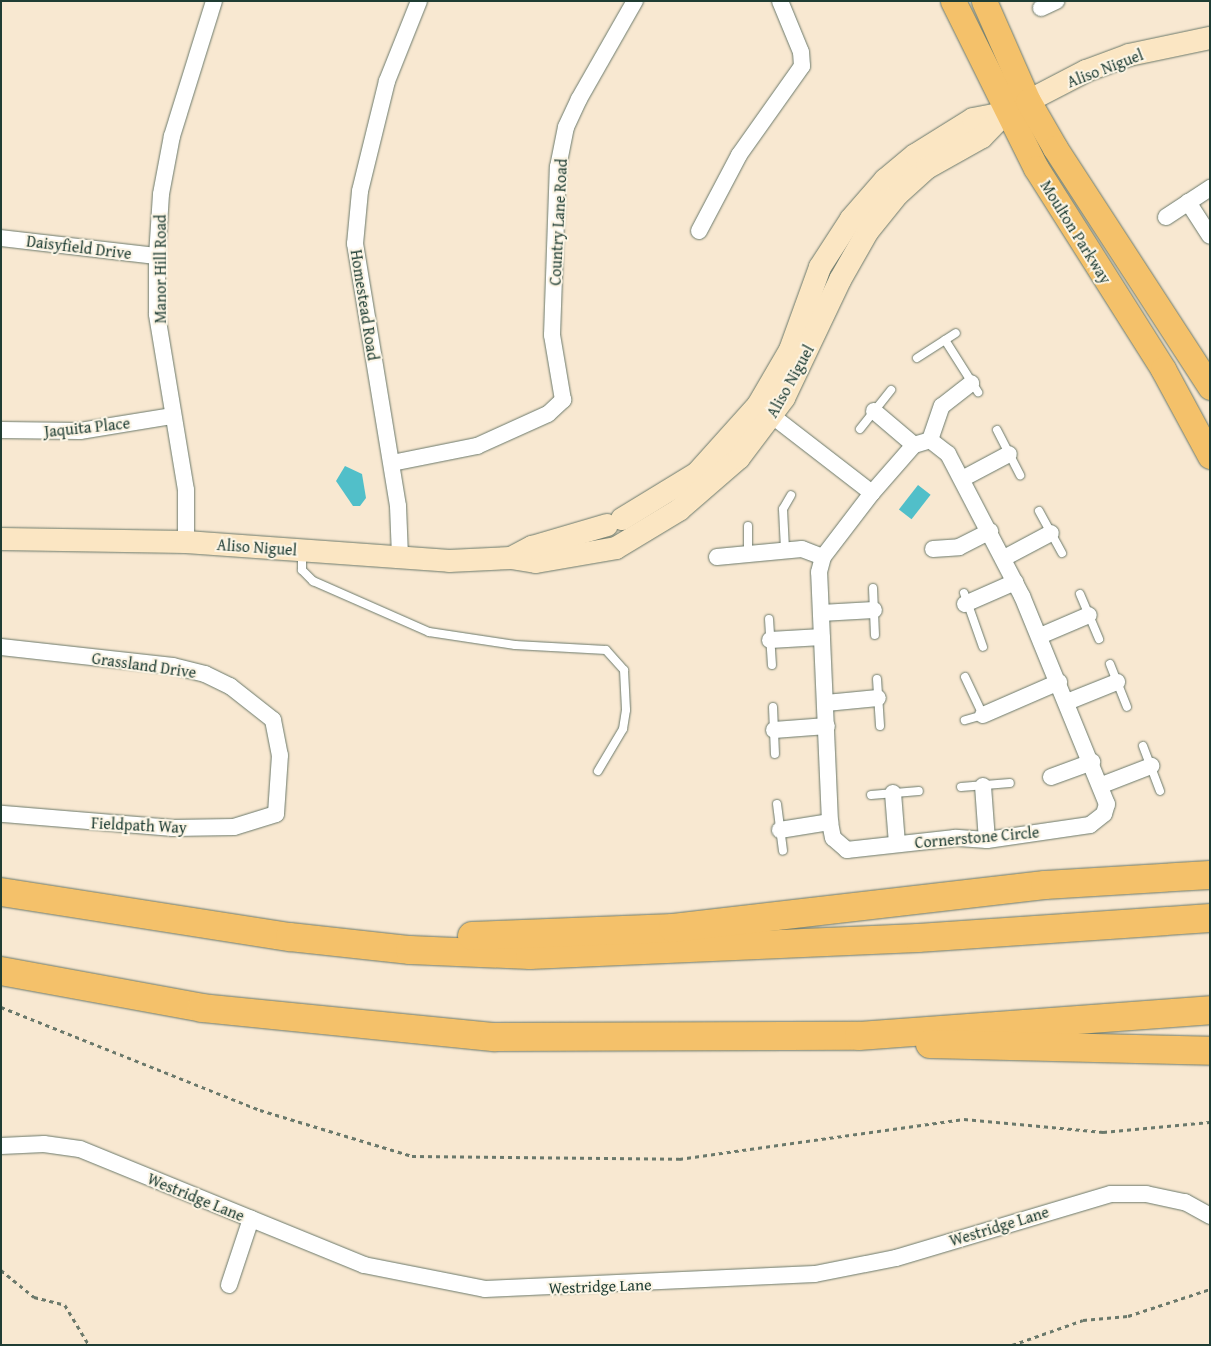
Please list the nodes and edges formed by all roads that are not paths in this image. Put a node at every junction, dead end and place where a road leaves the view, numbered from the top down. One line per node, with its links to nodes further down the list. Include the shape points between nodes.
1 (214, 1): 18 (street, Manor Hill Road, via 172,136 161,194)
2 (419, 1): 35 (street, Homestead Road, via 386,82 360,191 355,244)
3 (635, 1): 35 (street, Country Lane Road, via 579,98 566,127 558,167 552,335 563,400 548,414 477,446)
4 (780, 1): 15 (street, via 801,52 802,66 739,154)
5 (953, 1): 11 (main road, Moulton Parkway)
6 (984, 1): 10 (main road, Moulton Parkway)
7 (1056, 1): 8 (street)
8 (1041, 8)
9 (1210, 38): 10 (street, Aliso Niguel, via 1130,55)
10 (1028, 101): 11 (street, Aliso Niguel); 23 (main road, Moulton Parkway, via 1094,211)
11 (1005, 113): 25 (street, Aliso Niguel, via 973,119 942,136 885,180 851,219 820,267); 34 (main road, Moulton Parkway, via 1163,370)
12 (1210, 188): 13 (street)
13 (1188, 202): 14 (street); 16 (street)
14 (1166, 217)
15 (699, 231)
16 (1210, 236)
17 (1, 238): 18 (street, Daisyfield Drive)
18 (157, 256): 27 (street, Manor Hill Road, via 157,314)
19 (956, 333): 20 (lane)
20 (945, 340): 21 (lane); 22 (lane)
21 (916, 358)
22 (975, 387): 31 (street, via 942,406)
23 (1210, 387)
24 (891, 390): 26 (lane)
25 (765, 411): 38 (street, Aliso Niguel); 39 (street)
26 (874, 411): 28 (lane); 32 (street)
27 (173, 416): 29 (street, Jaquita Place, via 80,431); 47 (street, Manor Hill Road, via 186,490)
28 (860, 428)
29 (1, 430)
30 (997, 430): 33 (lane)
31 (930, 440): 32 (street); 37 (street, Cornerstone Circle, via 943,447)
32 (914, 445): 39 (street, Cornerstone Circle)
33 (1009, 454): 36 (lane); 37 (street)
34 (1210, 456)
35 (392, 463): 54 (street, Homestead Road)
36 (1020, 474)
37 (962, 479): 44 (street, Cornerstone Circle)
38 (703, 480): 42 (street, Aliso Niguel); 51 (street, Aliso Niguel, via 631,541)
39 (872, 493): 56 (street, Cornerstone Circle)
40 (791, 495): 48 (lane, via 783,509)
41 (1039, 511): 45 (lane)
42 (608, 524): 51 (lane); 57 (street, Aliso Niguel, via 532,547)
43 (748, 526): 52 (lane)
44 (990, 531): 49 (street, via 960,547); 58 (street, Cornerstone Circle)
45 (1051, 534): 53 (lane); 58 (street)
46 (1, 539): 47 (street, Aliso Niguel)
47 (186, 542): 50 (street, Aliso Niguel)
48 (785, 549): 52 (street); 56 (street, via 802,548)
49 (933, 549)
50 (302, 550): 54 (street, Aliso Niguel); 94 (lane, via 302,570 312,580 429,632 486,642 606,650 624,670 626,710 623,729)
51 (602, 552): 57 (street, Aliso Niguel, via 536,562)
52 (748, 553): 55 (street)
53 (1062, 554)
54 (400, 556): 57 (street, Aliso Niguel, via 449,561)
55 (717, 557)
56 (823, 557): 64 (street, Cornerstone Circle, via 819,572)
57 (511, 558)
58 (1004, 558): 59 (street, Cornerstone Circle)
59 (1015, 582): 62 (street); 68 (street, Cornerstone Circle)
60 (873, 588): 63 (lane)
61 (1080, 594): 65 (lane)
62 (964, 599): 73 (lane)
63 (874, 610): 64 (street); 67 (lane)
64 (821, 613): 69 (street, Cornerstone Circle)
65 (1089, 615): 68 (street); 70 (lane)
66 (769, 619): 71 (lane)
67 (875, 635)
68 (1040, 636): 78 (street, Cornerstone Circle)
69 (822, 637): 71 (street); 82 (street, Cornerstone Circle)
70 (1099, 639)
71 (770, 640): 75 (lane)
72 (1, 647): 106 (street, Grassland Drive, via 173,666 205,674 230,686 273,720 280,755)
73 (983, 647)
74 (1110, 664): 79 (lane)
75 (772, 665)
76 (965, 678): 85 (lane)
77 (877, 679): 80 (lane)
78 (1059, 682): 81 (street, Cornerstone Circle); 85 (street)
79 (1117, 682): 81 (street); 84 (lane)
80 (878, 698): 82 (street); 88 (lane)
81 (1067, 702): 92 (street, Cornerstone Circle)
82 (826, 703): 87 (street, Cornerstone Circle)
83 (773, 707): 89 (lane)
84 (1127, 707)
85 (983, 714): 86 (lane)
86 (965, 720)
87 (827, 726): 89 (street); 107 (street, Cornerstone Circle)
88 (880, 726)
89 (774, 730): 91 (lane)
90 (1143, 746): 93 (lane)
91 (775, 754)
92 (1092, 762): 95 (street); 97 (street, Cornerstone Circle)
93 (1151, 766): 97 (street); 100 (lane)
94 (598, 771)
95 (1051, 777)
96 (1010, 783): 98 (lane)
97 (1102, 785): 109 (street, Cornerstone Circle, via 1108,804 1104,814 1090,825)
98 (983, 786): 99 (lane); 109 (street)
99 (961, 787)
100 (1160, 790)
101 (918, 791): 102 (lane)
102 (893, 793): 103 (lane); 110 (street)
103 (871, 796)
104 (777, 804): 108 (lane)
105 (1, 814): 106 (street, Fieldpath Way, via 173,828 234,827)
106 (276, 814)
107 (830, 822): 108 (street); 110 (street, Cornerstone Circle, via 833,838 847,850)
108 (780, 830): 111 (lane)
109 (987, 840): 110 (street, Cornerstone Circle)
110 (897, 844)
111 (783, 852)
112 (1210, 875): 115 (highway, via 1045,885 673,928)
113 (1, 892): 115 (highway)
114 (1210, 918): 115 (highway, via 918,938 530,955 410,950)
115 (290, 937)
116 (1, 971): 118 (highway, via 202,1008 494,1037)
117 (1210, 1010): 118 (highway)
118 (859, 1036): 119 (highway, via 909,1044)
119 (1210, 1051)
120 (1, 1146): 122 (street, Westridge Lane, via 44,1144 80,1149)
121 (1210, 1216): 122 (street, Westridge Lane, via 1185,1202 1146,1194 1111,1194 896,1258 815,1274 519,1289 452,1285 399,1274 324,1251)
122 (251, 1220): 123 (street)
123 (229, 1285)

